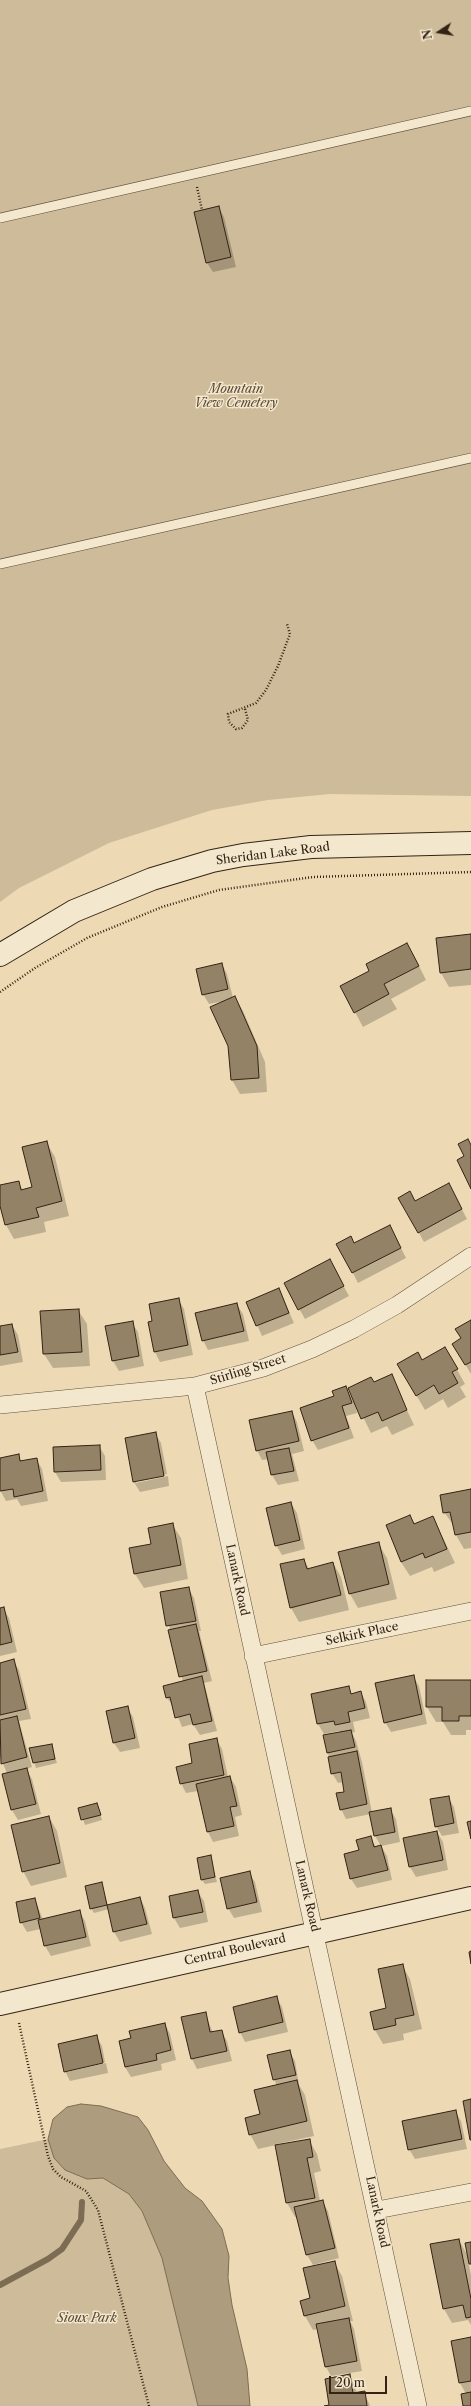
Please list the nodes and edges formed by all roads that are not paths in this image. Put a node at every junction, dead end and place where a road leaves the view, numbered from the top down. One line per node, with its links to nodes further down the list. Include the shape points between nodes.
1 (471, 111): 2 (lane)
2 (0, 218)
3 (471, 458): 4 (lane)
4 (0, 564)
5 (471, 843): 6 (main road, Sheridan Lake Road, via 311,847 212,861 160,877 93,903 49,925)
6 (0, 956)
7 (471, 1256): 8 (street, Stirling Street, via 397,1305 312,1349 263,1368)
8 (195, 1386): 9 (street, Stirling Street); 11 (street, Lanark Road)
9 (0, 1405)
10 (471, 1611): 11 (street, Selkirk Place)
11 (253, 1656): 13 (street, Lanark Road)
12 (471, 1898): 13 (main road, Central Boulevard)
13 (315, 1932): 14 (main road, Central Boulevard); 16 (street, Lanark Road)
14 (1, 2000)
15 (471, 2192): 16 (street)
16 (376, 2210): 17 (street, Lanark Road)
17 (418, 2406)

